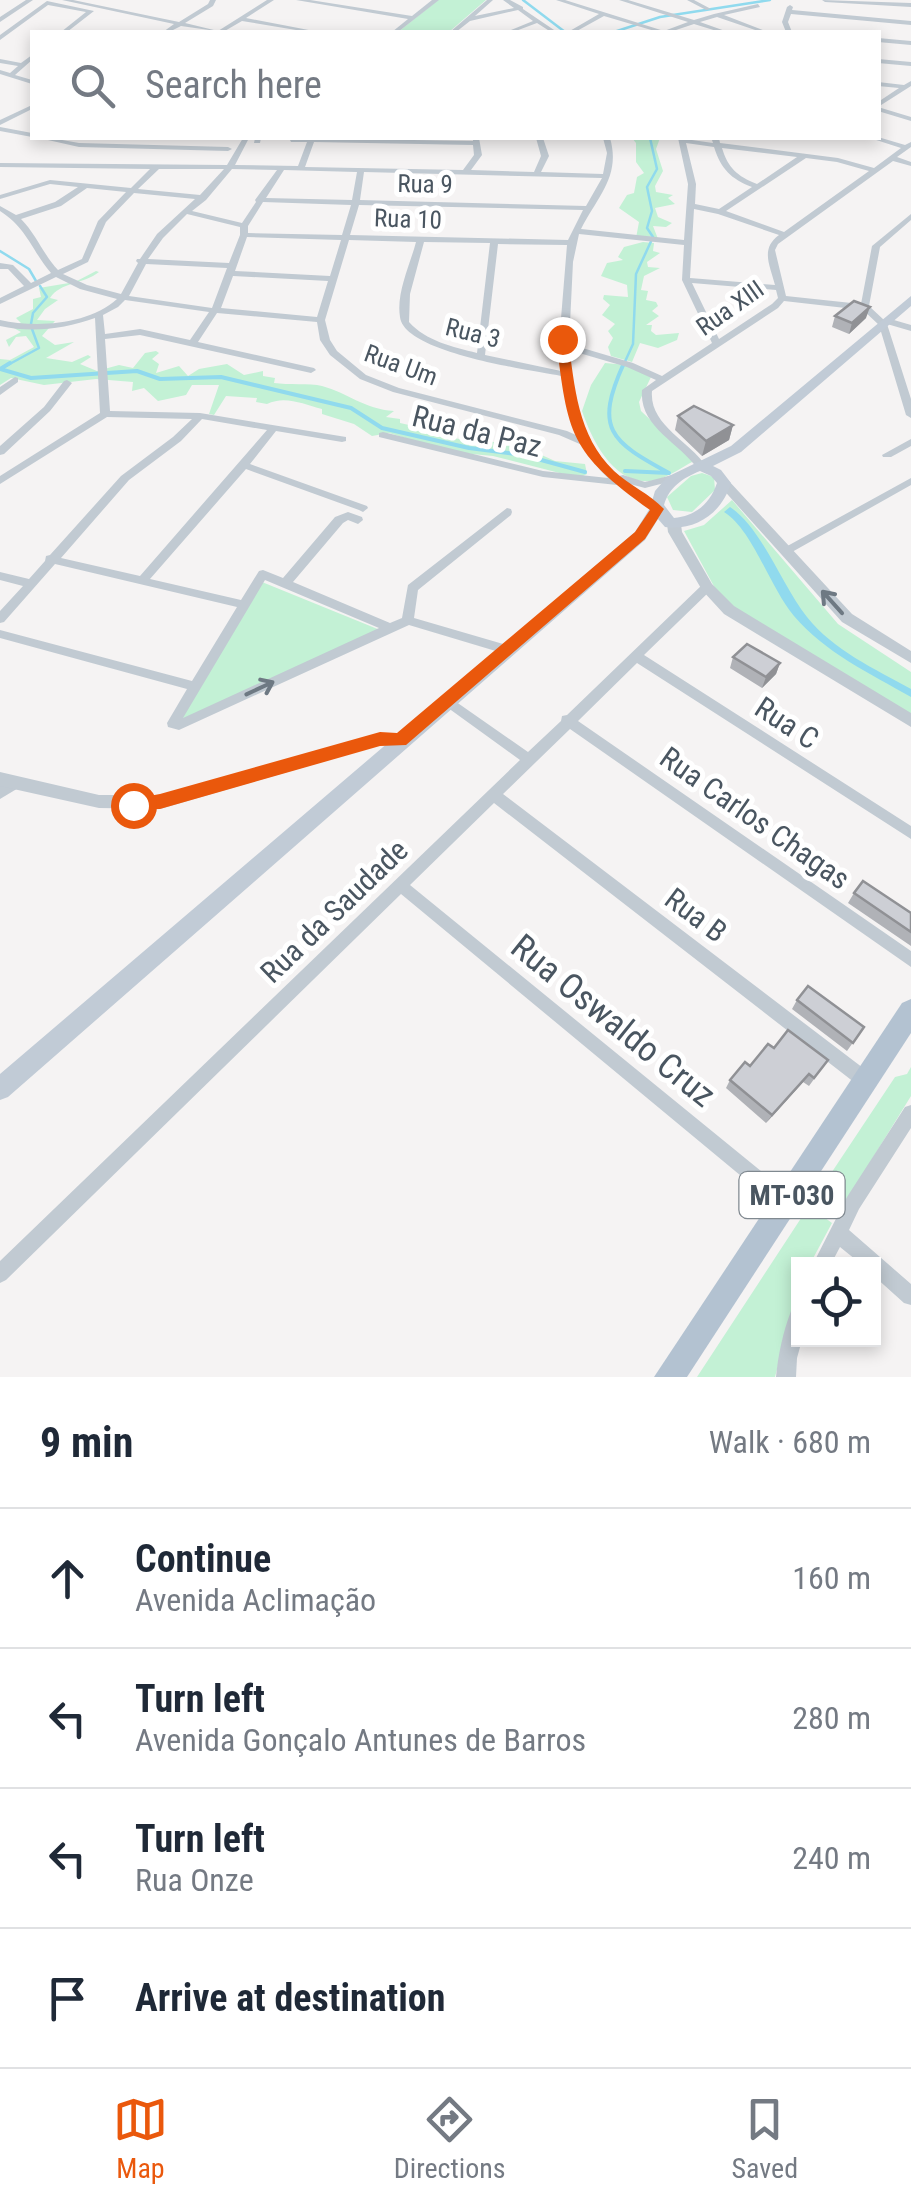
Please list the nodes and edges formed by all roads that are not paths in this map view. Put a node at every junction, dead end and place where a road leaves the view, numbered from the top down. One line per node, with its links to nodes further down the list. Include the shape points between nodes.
1 (34, 0): 27 (street)
2 (66, 0): 29 (street)
3 (213, 0): 29 (street)
4 (262, 0): 34 (street)
5 (271, 0): 23 (street)
6 (300, 0): 22 (street)
7 (436, 0): 22 (street)
8 (490, 0): 24 (street)
9 (506, 0): 16 (street)
10 (559, 0): 18 (street)
11 (622, 0): 19 (street)
12 (690, 0): 17 (street)
13 (828, 0): 15 (street); 21 (street)
14 (756, 2): 17 (street); 20 (street)
15 (911, 6)
16 (521, 8): 24 (street); 25 (street)
17 (708, 9): 19 (street)
18 (603, 14): 30 (street); 41 (street)
19 (673, 15): 26 (street); 30 (street)
20 (716, 15): 26 (street); 44 (street)
21 (832, 16): 28 (street); 45 (street, via 790,8)
22 (414, 18): 37 (street)
23 (240, 19): 35 (street); 36 (street)
24 (469, 19): 38 (street)
25 (538, 21): 39 (street); 40 (street)
26 (693, 22): 42 (street); 43 (street)
27 (0, 23)
28 (911, 23)
29 (178, 25): 32 (street); 33 (street)
30 (638, 27)
31 (66, 30): 46 (street, via 90,11 48,3)
32 (169, 30)
33 (205, 30)
34 (219, 30)
35 (220, 30)
36 (304, 30)
37 (398, 30)
38 (455, 30)
39 (514, 30)
40 (551, 30)
41 (575, 30)
42 (670, 30)
43 (719, 30)
44 (759, 30)
45 (787, 30)
46 (0, 38)
47 (881, 40): 48 (street)
48 (911, 42)
49 (30, 59): 53 (street)
50 (0, 61): 53 (street)
51 (881, 61): 52 (street)
52 (911, 64)
53 (22, 65): 55 (street)
54 (0, 73): 55 (street)
55 (11, 75): 56 (street)
56 (30, 81)
57 (881, 84): 58 (street)
58 (908, 85): 59 (street)
59 (881, 105)
60 (30, 108): 63 (street)
61 (881, 108): 62 (street)
62 (911, 119)
63 (0, 126): 64 (street)
64 (30, 134)
65 (881, 139): 78 (street)
66 (170, 140): 79 (street)
67 (204, 140): 80 (street)
68 (245, 140): 88 (street)
69 (294, 140): 70 (street)
70 (311, 140): 90 (street)
71 (411, 140): 72 (street)
72 (476, 140): 93 (street, via 478,155)
73 (540, 140): 94 (street, via 544,156)
74 (607, 140): 95 (street)
75 (682, 140): 77 (street); 103 (street)
76 (85, 141): 79 (street); 85 (street)
77 (716, 142): 82 (street); 97 (street, via 723,170)
78 (909, 145): 83 (street)
79 (166, 146): 80 (street)
80 (200, 147): 81 (street)
81 (228, 148)
82 (804, 156): 91 (street); 97 (street)
83 (890, 158): 84 (street); 91 (street)
84 (911, 164)
85 (68, 165): 86 (street); 87 (street)
86 (0, 166)
87 (157, 166): 88 (street); 98 (street)
88 (233, 166): 89 (street); 100 (street)
89 (282, 168): 90 (street); 101 (street)
90 (302, 168): 92 (street)
91 (874, 170): 112 (street)
92 (361, 171): 93 (street); 102 (street)
93 (464, 173): 94 (street)
94 (536, 175): 95 (street)
95 (608, 176): 105 (street)
96 (85, 186): 98 (street); 99 (street, via 43,182); 109 (street)
97 (758, 186): 107 (street)
98 (130, 191): 100 (street); 121 (street, via 102,220 85,260)
99 (0, 197)
100 (203, 198): 106 (street)
101 (259, 200): 102 (street, Rua 9); 110 (street)
102 (356, 202): 105 (street, Rua 9); 113 (street)
103 (692, 206): 107 (street); 116 (street)
104 (0, 208): 109 (street)
105 (590, 208): 111 (street)
106 (188, 212): 110 (street, Rua 10); 118 (street)
107 (720, 212): 112 (street)
108 (911, 216): 129 (street, via 876,246)
109 (18, 218): 121 (street)
110 (244, 230): 113 (street, Rua 10); 120 (street)
111 (576, 231): 116 (street); 117 (street)
112 (783, 234): 125 (street, Rua XIII, via 772,250)
113 (345, 237): 114 (street, Rua 10); 122 (street)
114 (420, 240): 115 (street, Rua 10); 140 (street, Rua 3, via 405,325 430,343)
115 (494, 241): 117 (street, Rua 10); 140 (street)
116 (687, 243): 123 (street)
117 (571, 244): 139 (street)
118 (140, 261): 120 (street); 126 (street)
119 (0, 266): 124 (street)
120 (232, 270): 122 (street); 130 (street)
121 (56, 275): 124 (street); 126 (street)
122 (333, 279): 132 (street)
123 (686, 280): 125 (street); 138 (street)
124 (30, 287): 128 (street)
125 (781, 293): 129 (street); 138 (street, Rua XIII)
126 (124, 298): 130 (street); 131 (street)
127 (911, 300): 133 (main road)
128 (0, 301)
129 (865, 307): 133 (street)
130 (216, 309): 132 (street); 137 (street)
131 (99, 315): 134 (street, via 21,328); 136 (street)
132 (321, 320): 154 (street, Rua Um, via 333,353 362,377)
133 (885, 322): 135 (street); 148 (street); 155 (main road)
134 (0, 323)
135 (911, 328)
136 (102, 336): 137 (street, via 140,332); 147 (street)
137 (193, 342): 141 (street)
138 (717, 343): 143 (street, Rua XIII)
139 (561, 345): 142 (street); 143 (street)
140 (480, 355): 142 (street, Rua 3)
141 (311, 370)
142 (564, 374): 154 (street)
143 (660, 378): 160 (street, via 647,390 647,408)
144 (15, 380): 146 (street)
145 (67, 383): 156 (street)
146 (0, 392)
147 (105, 414): 149 (street); 158 (street)
148 (911, 415)
149 (200, 416): 150 (street); 171 (street, via 125,478)
150 (274, 427): 152 (street); 159 (street)
151 (383, 436): 165 (street, Rua da Paz, via 543,474)
152 (342, 439)
153 (911, 442): 157 (street)
154 (587, 448): 161 (street, via 639,484); 165 (street)
155 (736, 449): 160 (main road); 162 (main road)
156 (0, 452): 158 (street)
157 (887, 455)
158 (25, 462): 164 (street)
159 (246, 466): 173 (street); 175 (street, via 360,514 340,520)
160 (701, 466): 161 (main road); 162 (main road)
161 (676, 477): 166 (main road, via 660,492)
162 (722, 480): 168 (main road, via 721,495 709,509); 170 (street)
163 (911, 481): 170 (street)
164 (0, 482)
165 (618, 482): 166 (street)
166 (656, 508): 168 (main road); 169 (main road)
167 (507, 512): 181 (street, via 412,588)
168 (672, 523): 169 (main road); 176 (street)
169 (640, 536): 184 (main road)
170 (788, 549): 186 (street, one-way to 170, via 847,618)
171 (50, 559): 173 (street); 174 (street)
172 (0, 576): 174 (street)
173 (142, 580): 178 (street)
174 (29, 583): 180 (street)
175 (285, 584): 178 (street, via 263,574); 182 (street)
176 (708, 587): 177 (street, Rua da Saudade); 179 (street)
177 (693, 601): 179 (street); 185 (street, Rua da Saudade)
178 (244, 605): 187 (street)
179 (729, 610): 190 (street)
180 (0, 618)
181 (408, 620): 182 (street); 184 (street)
182 (390, 628): 187 (street, one-way to 182, via 172,723)
183 (0, 634): 187 (street)
184 (509, 650): 188 (main road)
185 (636, 656): 189 (street, Rua da Saudade); 196 (street, Rua C)
186 (911, 658)
187 (192, 686)
188 (448, 702): 191 (main road); 192 (street)
189 (567, 720): 192 (street, Rua da Saudade); 198 (street, Rua Carlos Chagas)
190 (911, 720)
191 (400, 740): 193 (street, via 380,739 133,805 87,802); 201 (main road)
192 (528, 759): 195 (street, Rua da Saudade)
193 (8, 781): 194 (street)
194 (0, 794)
195 (493, 794): 197 (street, Rua da Saudade); 200 (street, Rua B)
196 (911, 832)
197 (400, 884): 203 (street, Rua Oswaldo Cruz); 206 (street, Rua da Saudade)
198 (911, 960)
199 (911, 1010): 200 (main road, MT-030)
200 (865, 1080): 203 (main road, MT-030)
201 (0, 1089)
202 (908, 1126): 204 (street)
203 (787, 1203): 209 (main road, MT-030)
204 (838, 1232): 205 (street); 207 (street)
205 (826, 1257)
206 (0, 1274)
207 (911, 1296)
208 (791, 1343): 210 (street)
209 (670, 1377)
210 (786, 1377)

